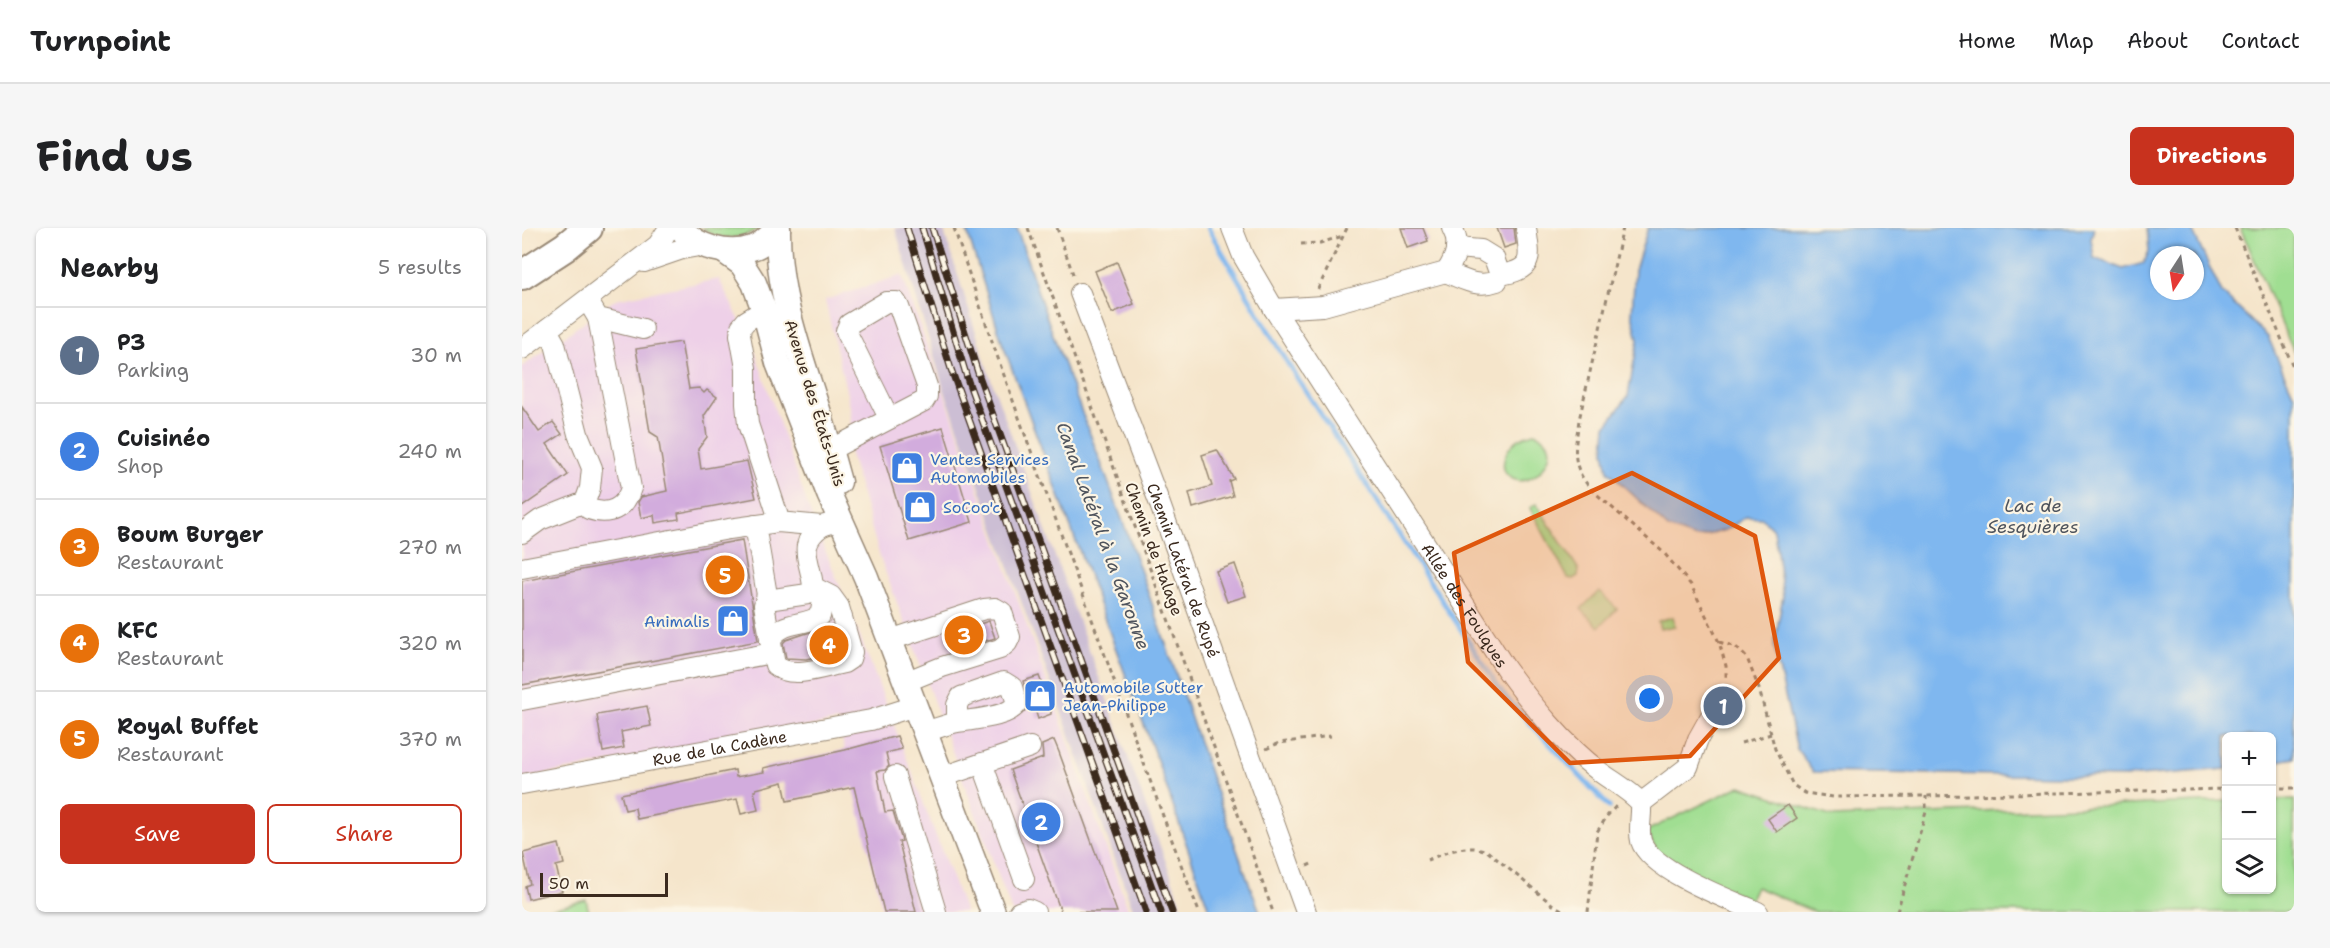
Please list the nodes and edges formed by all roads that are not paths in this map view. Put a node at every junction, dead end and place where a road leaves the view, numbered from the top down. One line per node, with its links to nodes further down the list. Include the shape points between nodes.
1 (567, 228): 11 (highway)
2 (588, 228): 14 (highway)
3 (669, 228): 12 (street, via 658,245)
4 (681, 228): 9 (main road, Avenue des États-Unis, via 694,240)
5 (778, 228): 9 (main road, via 753,248); 25 (main road, Avenue des États-Unis, via 780,271 793,334)
6 (1232, 228): 18 (street, Allée des Foulques, via 1243,256)
7 (1452, 228): 10 (street, via 1457,236)
8 (1526, 228): 15 (street, via 1526,265 1518,272)
9 (714, 248): 12 (street, via 682,249); 19 (main road, Avenue des États-Unis, via 742,264)
10 (1456, 248): 13 (street, via 1455,259); 15 (street, via 1481,250 1494,258)
11 (522, 256)
12 (630, 266): 17 (street)
13 (1446, 272): 15 (street, via 1486,285); 18 (street, via 1323,306)
14 (522, 275)
15 (1500, 275)
16 (1080, 292): 54 (street, Chemin Latéral de Rupé)
17 (586, 298): 20 (street); 22 (street)
18 (1274, 309): 48 (street, Allée des Foulques, via 1531,704 1600,772)
19 (764, 310): 27 (street, via 746,321 740,335 746,368 748,424); 28 (main road, Avenue des États-Unis)
20 (598, 318): 21 (street); 26 (street, via 631,488 628,499 617,509 601,513 589,509)
21 (643, 329)
22 (547, 330): 23 (street); 26 (street, via 555,344 578,434 592,468)
23 (522, 349)
24 (889, 418): 24 (street, via 924,401 928,392 899,307 892,301 849,324 846,331); 25 (street)
25 (830, 450): 32 (main road, Avenue des États-Unis)
26 (585, 501): 30 (street)
27 (778, 522): 28 (street); 29 (street)
28 (831, 523): 32 (main road, Avenue des États-Unis); 33 (street, via 811,534 805,547)
29 (755, 525): 31 (street); 34 (street)
30 (522, 532)
31 (522, 568)
32 (866, 576): 35 (main road, Avenue des États-Unis)
33 (813, 587): 34 (street, via 808,594 774,599); 36 (street, via 823,601 820,616 781,627 774,633); 36 (street, via 831,596 839,607 852,652 850,659 790,673 775,665)
34 (767, 595): 36 (street, via 764,605)
35 (890, 640): 37 (main road, Avenue des États-Unis); 37 (street, via 987,608 1002,612 1010,637 1000,649)
36 (771, 647): 39 (street)
37 (905, 682): 40 (main road, Avenue des États-Unis)
38 (1727, 697): 48 (street, via 1698,739 1688,767)
39 (522, 700)
40 (915, 706): 42 (main road, Avenue des États-Unis); 47 (street, Rue de la Cadène, via 871,720)
41 (957, 722): 42 (street)
42 (925, 732): 46 (main road, Avenue des États-Unis)
43 (1030, 747): 44 (street)
44 (982, 763): 46 (street); 49 (street)
45 (895, 776): 50 (street)
46 (942, 777): 51 (main road, Avenue des États-Unis)
47 (522, 784)
48 (1635, 797): 55 (street, via 1642,842 1651,856 1669,871)
49 (1024, 879)
50 (936, 912)
51 (993, 912)
52 (1019, 912): 53 (street)
53 (1035, 912)
54 (1306, 912)
55 (1758, 912)

